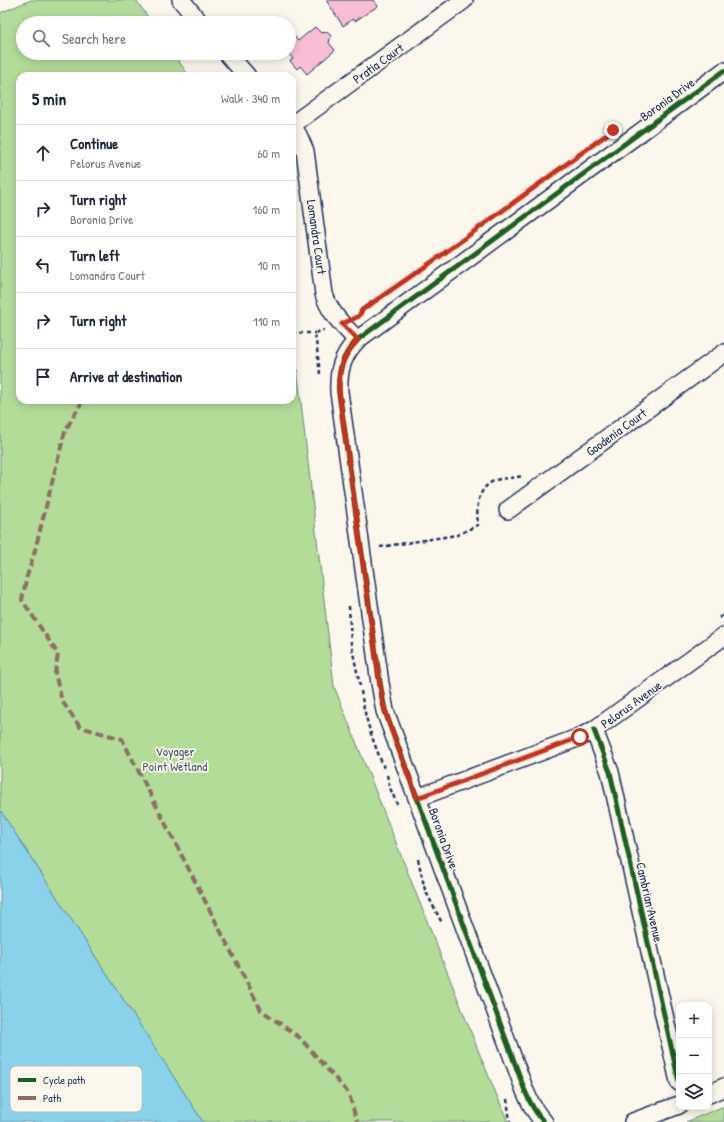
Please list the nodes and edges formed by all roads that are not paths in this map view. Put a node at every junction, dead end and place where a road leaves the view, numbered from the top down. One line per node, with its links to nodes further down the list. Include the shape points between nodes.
1 (181, 0): 3 (street)
2 (464, 0): 7 (street, Pratia Court)
3 (194, 16)
4 (233, 60): 5 (street)
5 (244, 72)
6 (724, 72): 9 (street, Boronia Drive)
7 (296, 123)
8 (296, 132): 9 (street, Lomandra Court, via 304,151 324,294 332,313)
9 (358, 340): 14 (street, Boronia Drive, via 341,364 339,392 382,700)
10 (724, 353): 11 (street, Goodenia Court)
11 (508, 510)
12 (724, 636): 13 (street, Pelorus Avenue)
13 (594, 730): 14 (street, Pelorus Avenue); 15 (street, Cambrian Avenue, via 610,772)
14 (417, 798): 19 (street, Boronia Drive, via 525,1091 531,1105)
15 (677, 1074)
16 (724, 1088): 17 (street)
17 (712, 1093)
18 (676, 1106): 20 (street)
19 (544, 1122)
20 (633, 1122)

